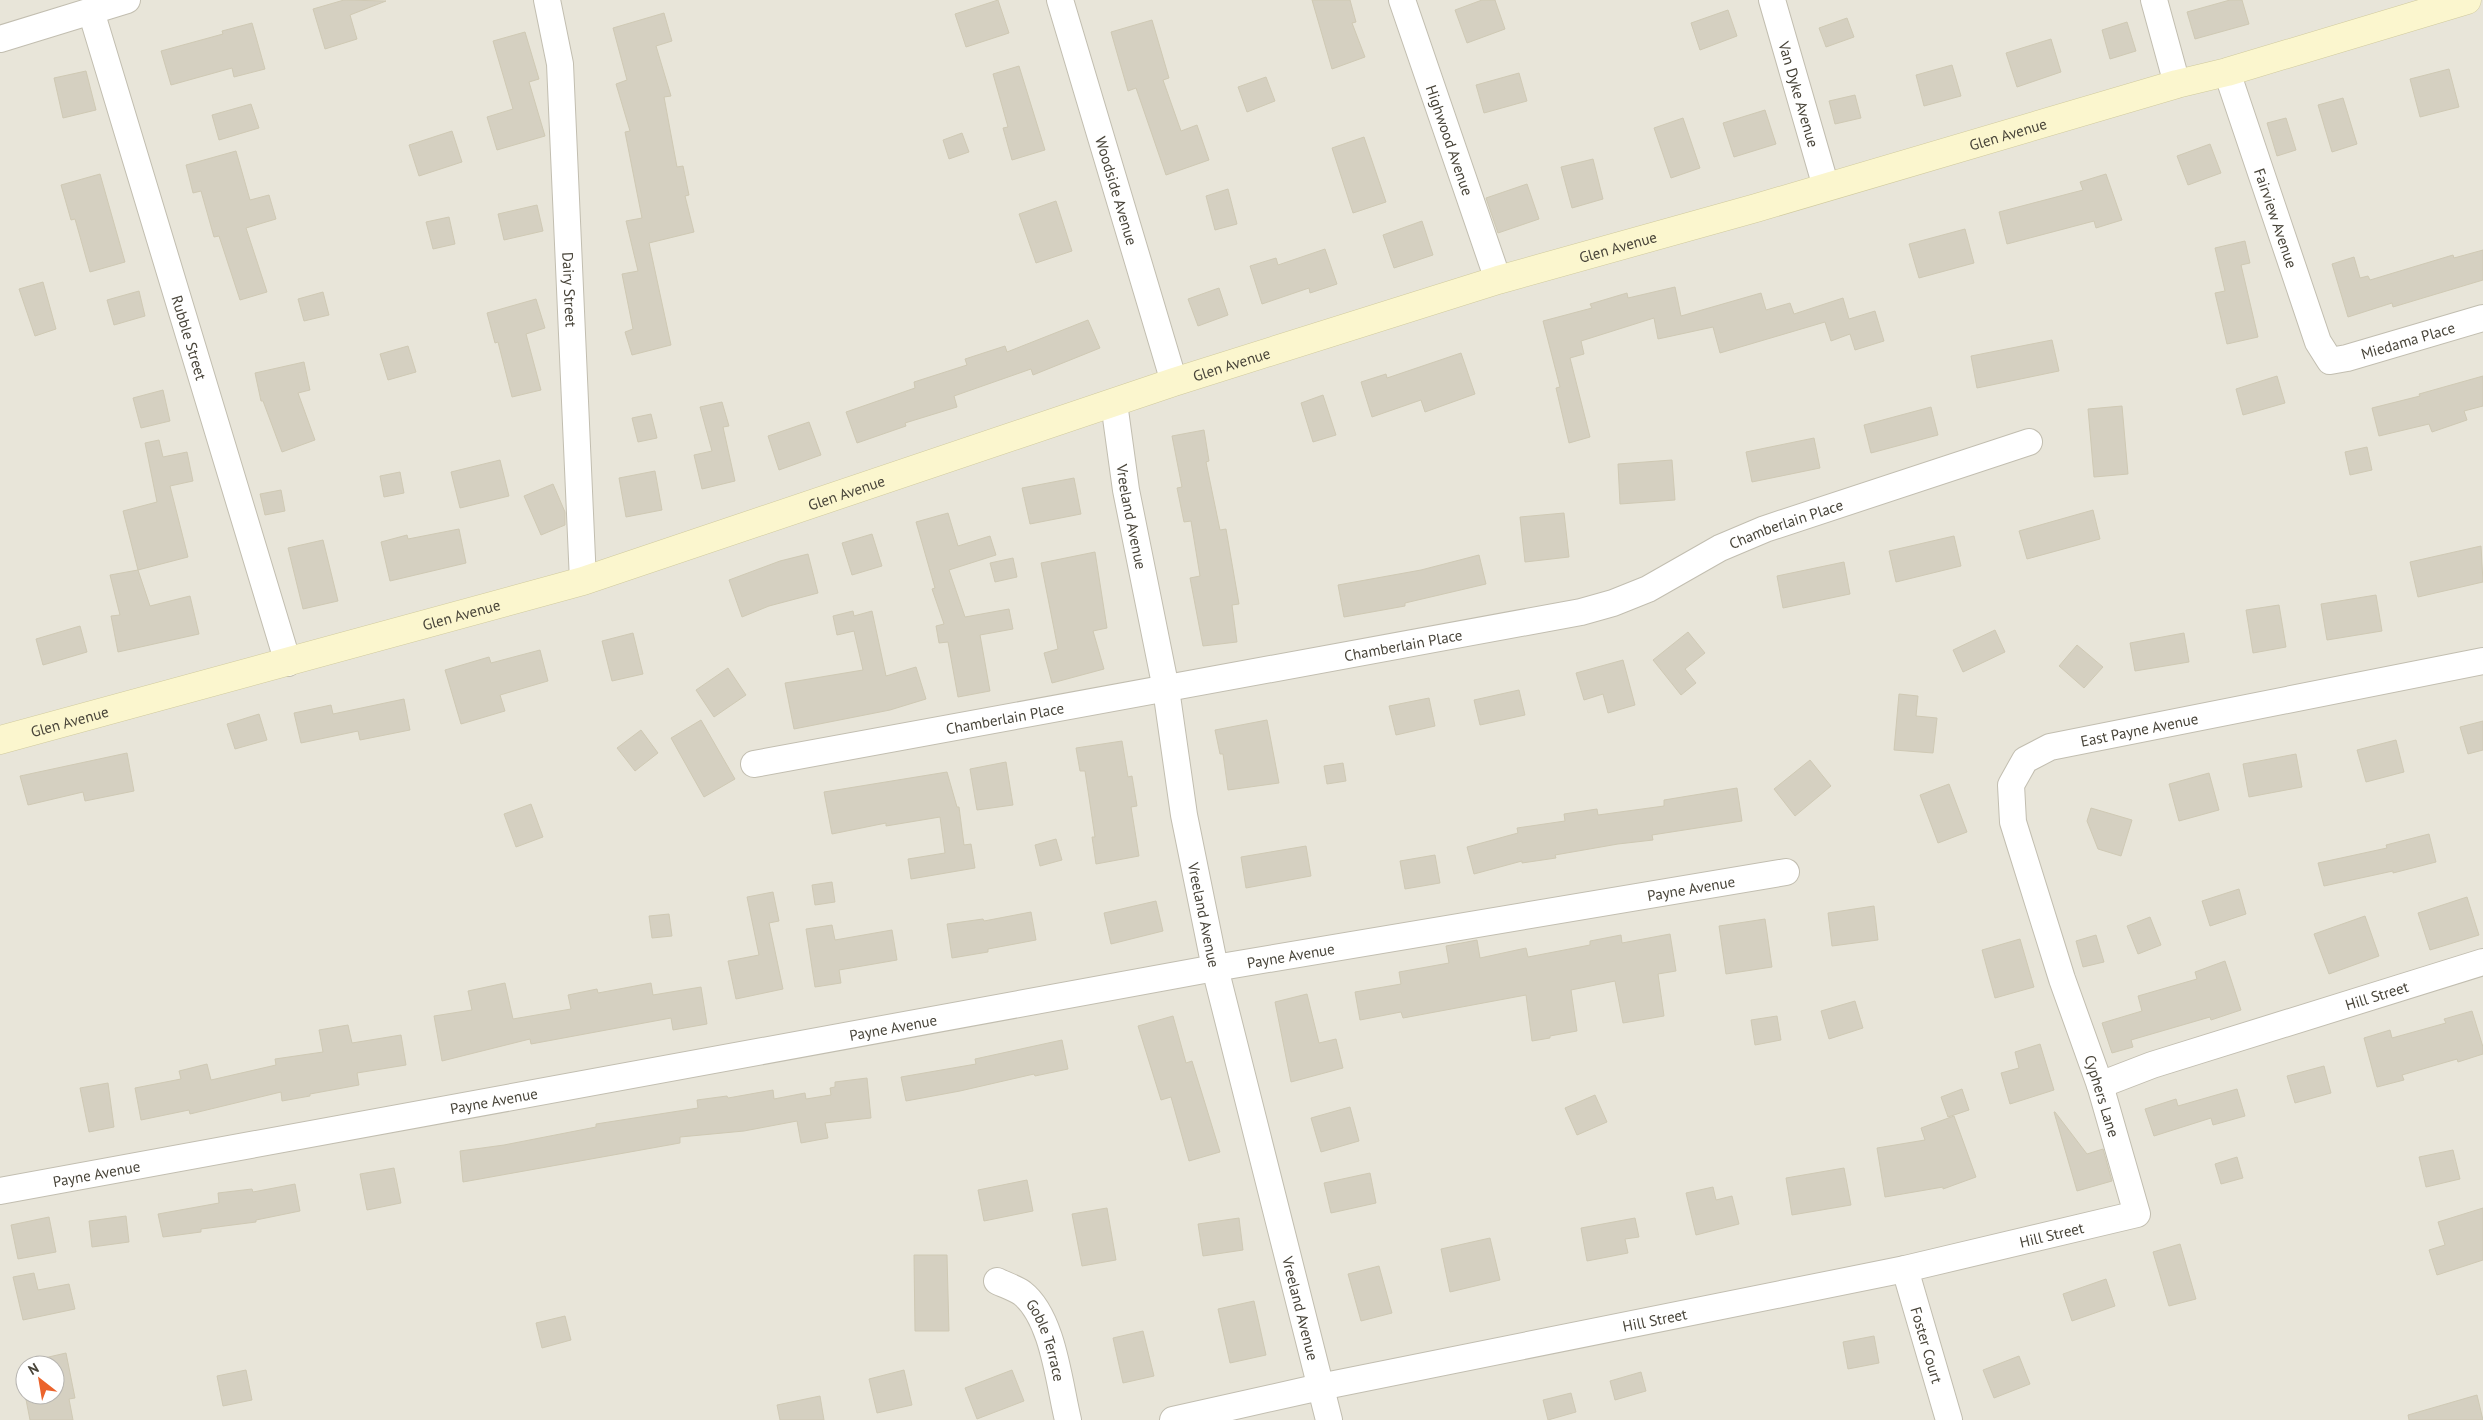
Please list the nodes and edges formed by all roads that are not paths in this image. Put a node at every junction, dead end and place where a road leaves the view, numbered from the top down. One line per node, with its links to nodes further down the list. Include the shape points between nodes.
1 (126, 0): 8 (street)
2 (546, 0): 19 (street, Dairy Street, via 560,64)
3 (1060, 0): 16 (street, Woodside Avenue)
4 (1402, 0): 13 (street, Highwood Avenue)
5 (1772, 0): 12 (street, Van Dyke Avenue)
6 (2154, 0): 11 (street)
7 (2467, 0): 10 (street, Glen Avenue)
8 (91, 12): 9 (street); 21 (street, Rubble Street)
9 (0, 39)
10 (2227, 72): 11 (street, Glen Avenue); 15 (street, Fairview Avenue, via 2318,342)
11 (2177, 84): 12 (street, Glen Avenue)
12 (1826, 187): 13 (street, Glen Avenue)
13 (1498, 280): 16 (street, Glen Avenue)
14 (2483, 318): 15 (street, Miedama Place)
15 (2330, 361)
16 (1174, 382): 17 (street, Glen Avenue)
17 (1114, 403): 19 (street, Glen Avenue); 22 (street, Vreeland Avenue, via 1126,490)
18 (2029, 442): 22 (street, Chamberlain Place, via 1765,529 1720,548 1648,589 1613,603 1581,612)
19 (583, 581): 21 (street, Glen Avenue)
20 (2483, 661): 28 (street, East Payne Avenue, via 2050,748 2025,760 2011,785 2013,822)
21 (288, 663): 23 (street, Glen Avenue)
22 (1166, 689): 24 (street, Chamberlain Place); 27 (street, Vreeland Avenue, via 1184,815)
23 (0, 740)
24 (754, 764)
25 (1786, 872): 27 (street, Payne Avenue)
26 (2483, 962): 29 (street, Hill Street, via 2152,1064)
27 (1215, 968): 30 (street, Payne Avenue); 34 (street, Vreeland Avenue)
28 (2062, 979): 29 (street, Cyphers Lane)
29 (2100, 1085): 31 (street, Cyphers Lane)
30 (0, 1191)
31 (2137, 1214): 32 (street, Hill Street)
32 (1904, 1268): 34 (street, Hill Street); 38 (street, Foster Court)
33 (997, 1281): 35 (street, Goble Terrace, via 1022,1293 1037,1310 1049,1339)
34 (1320, 1387): 36 (street, Hill Street); 37 (street, Vreeland Avenue)
35 (1068, 1420)
36 (1172, 1420)
37 (1329, 1420)
38 (1949, 1420)

